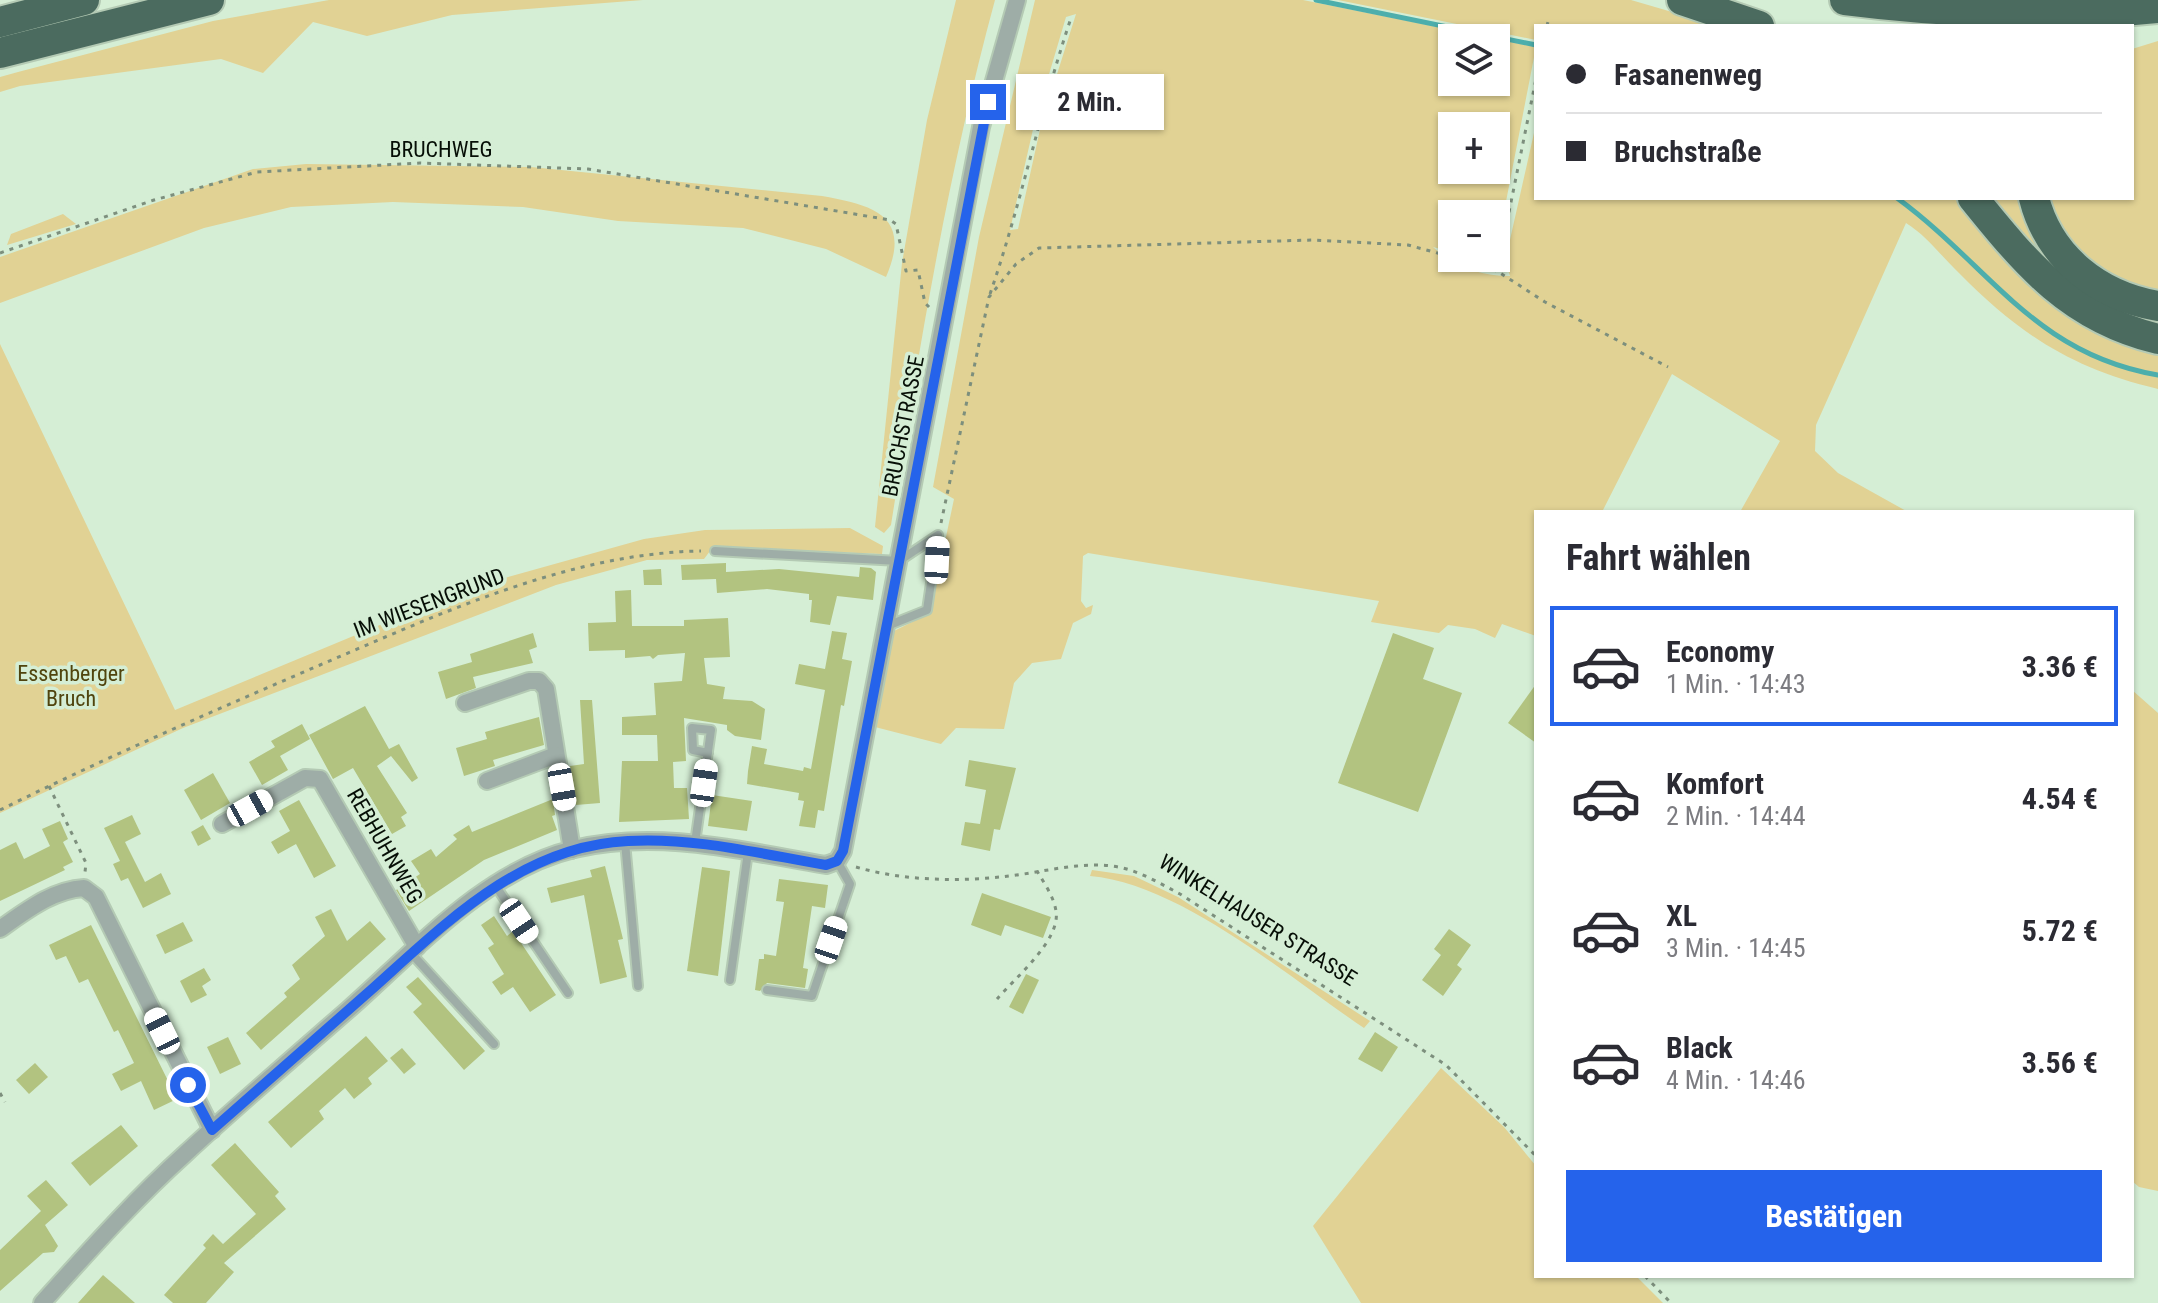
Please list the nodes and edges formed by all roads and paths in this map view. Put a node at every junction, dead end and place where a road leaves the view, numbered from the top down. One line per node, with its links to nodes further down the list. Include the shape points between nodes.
1 (84, 0): 9 (highway)
2 (209, 0): 14 (highway)
3 (1017, 0): 24 (street, BRUCHSTRASSE, via 981,127)
4 (1682, 0): 11 (highway)
5 (1845, 0): 6 (highway, via 2034,11)
6 (2158, 8)
7 (1549, 17): 10 (path)
8 (1070, 21): 22 (path)
9 (0, 22)
10 (1547, 24)
11 (1753, 24)
12 (2158, 25): 13 (highway)
13 (2134, 29)
14 (0, 53)
15 (1534, 89): 18 (path)
16 (1975, 200): 25 (highway, via 2061,293 2089,314)
17 (2035, 200): 23 (highway, via 2043,227 2085,277 2111,293)
18 (1510, 207)
19 (0, 253): 24 (path, BRUCHWEG, via 154,200 257,172 420,163 588,169 890,220 900,233 906,271 918,270 925,303)
20 (1438, 254): 22 (path, via 1408,245 1312,240 1039,248 1016,264)
21 (1499, 272): 26 (path)
22 (989, 297): 27 (path)
23 (2158, 306)
24 (946, 317): 29 (street, BRUCHSTRASSE)
25 (2158, 339)
26 (1668, 367)
27 (938, 535): 29 (lane); 30 (lane, via 927,610)
28 (715, 551): 29 (lane); 35 (path, IM WIESENGRUND, via 655,552 553,575 409,627)
29 (899, 561): 30 (street, BRUCHSTRASSE)
30 (885, 626): 42 (street, BRUCHSTRASSE)
31 (465, 703): 33 (street, via 539,681 546,689)
32 (708, 753): 39 (lane)
33 (556, 755): 34 (street); 40 (street)
34 (487, 781)
35 (49, 786): 36 (path, IM WIESENGRUND); 45 (path, via 86,863)
36 (0, 810)
37 (222, 824): 47 (street, REBHUHNWEG, via 305,778 320,779)
38 (624, 841): 39 (street); 40 (street); 49 (lane)
39 (695, 843): 41 (street)
40 (572, 850): 44 (street, via 531,864)
41 (748, 852): 42 (street, via 826,865); 48 (lane)
42 (837, 861): 43 (path, WINKELHAUSER STRASSE, via 920,878); 50 (lane, via 850,884 812,996)
43 (1037, 871): 52 (path, via 1054,902 1053,932); 57 (path, WINKELHAUSER STRASSE, via 1114,866 1180,894 1446,1065)
44 (495, 885): 47 (street); 51 (lane)
45 (84, 888): 46 (street, via 40,902); 56 (street, via 96,897)
46 (0, 929)
47 (414, 950): 53 (lane); 56 (street)
48 (730, 980)
49 (638, 986)
50 (767, 990)
51 (568, 993)
52 (997, 999)
53 (494, 1044)
54 (0, 1093): 55 (path)
55 (5, 1102)
56 (212, 1130): 59 (street)
57 (1534, 1154)
58 (1647, 1278): 60 (path)
59 (42, 1303)
60 (1671, 1303)

